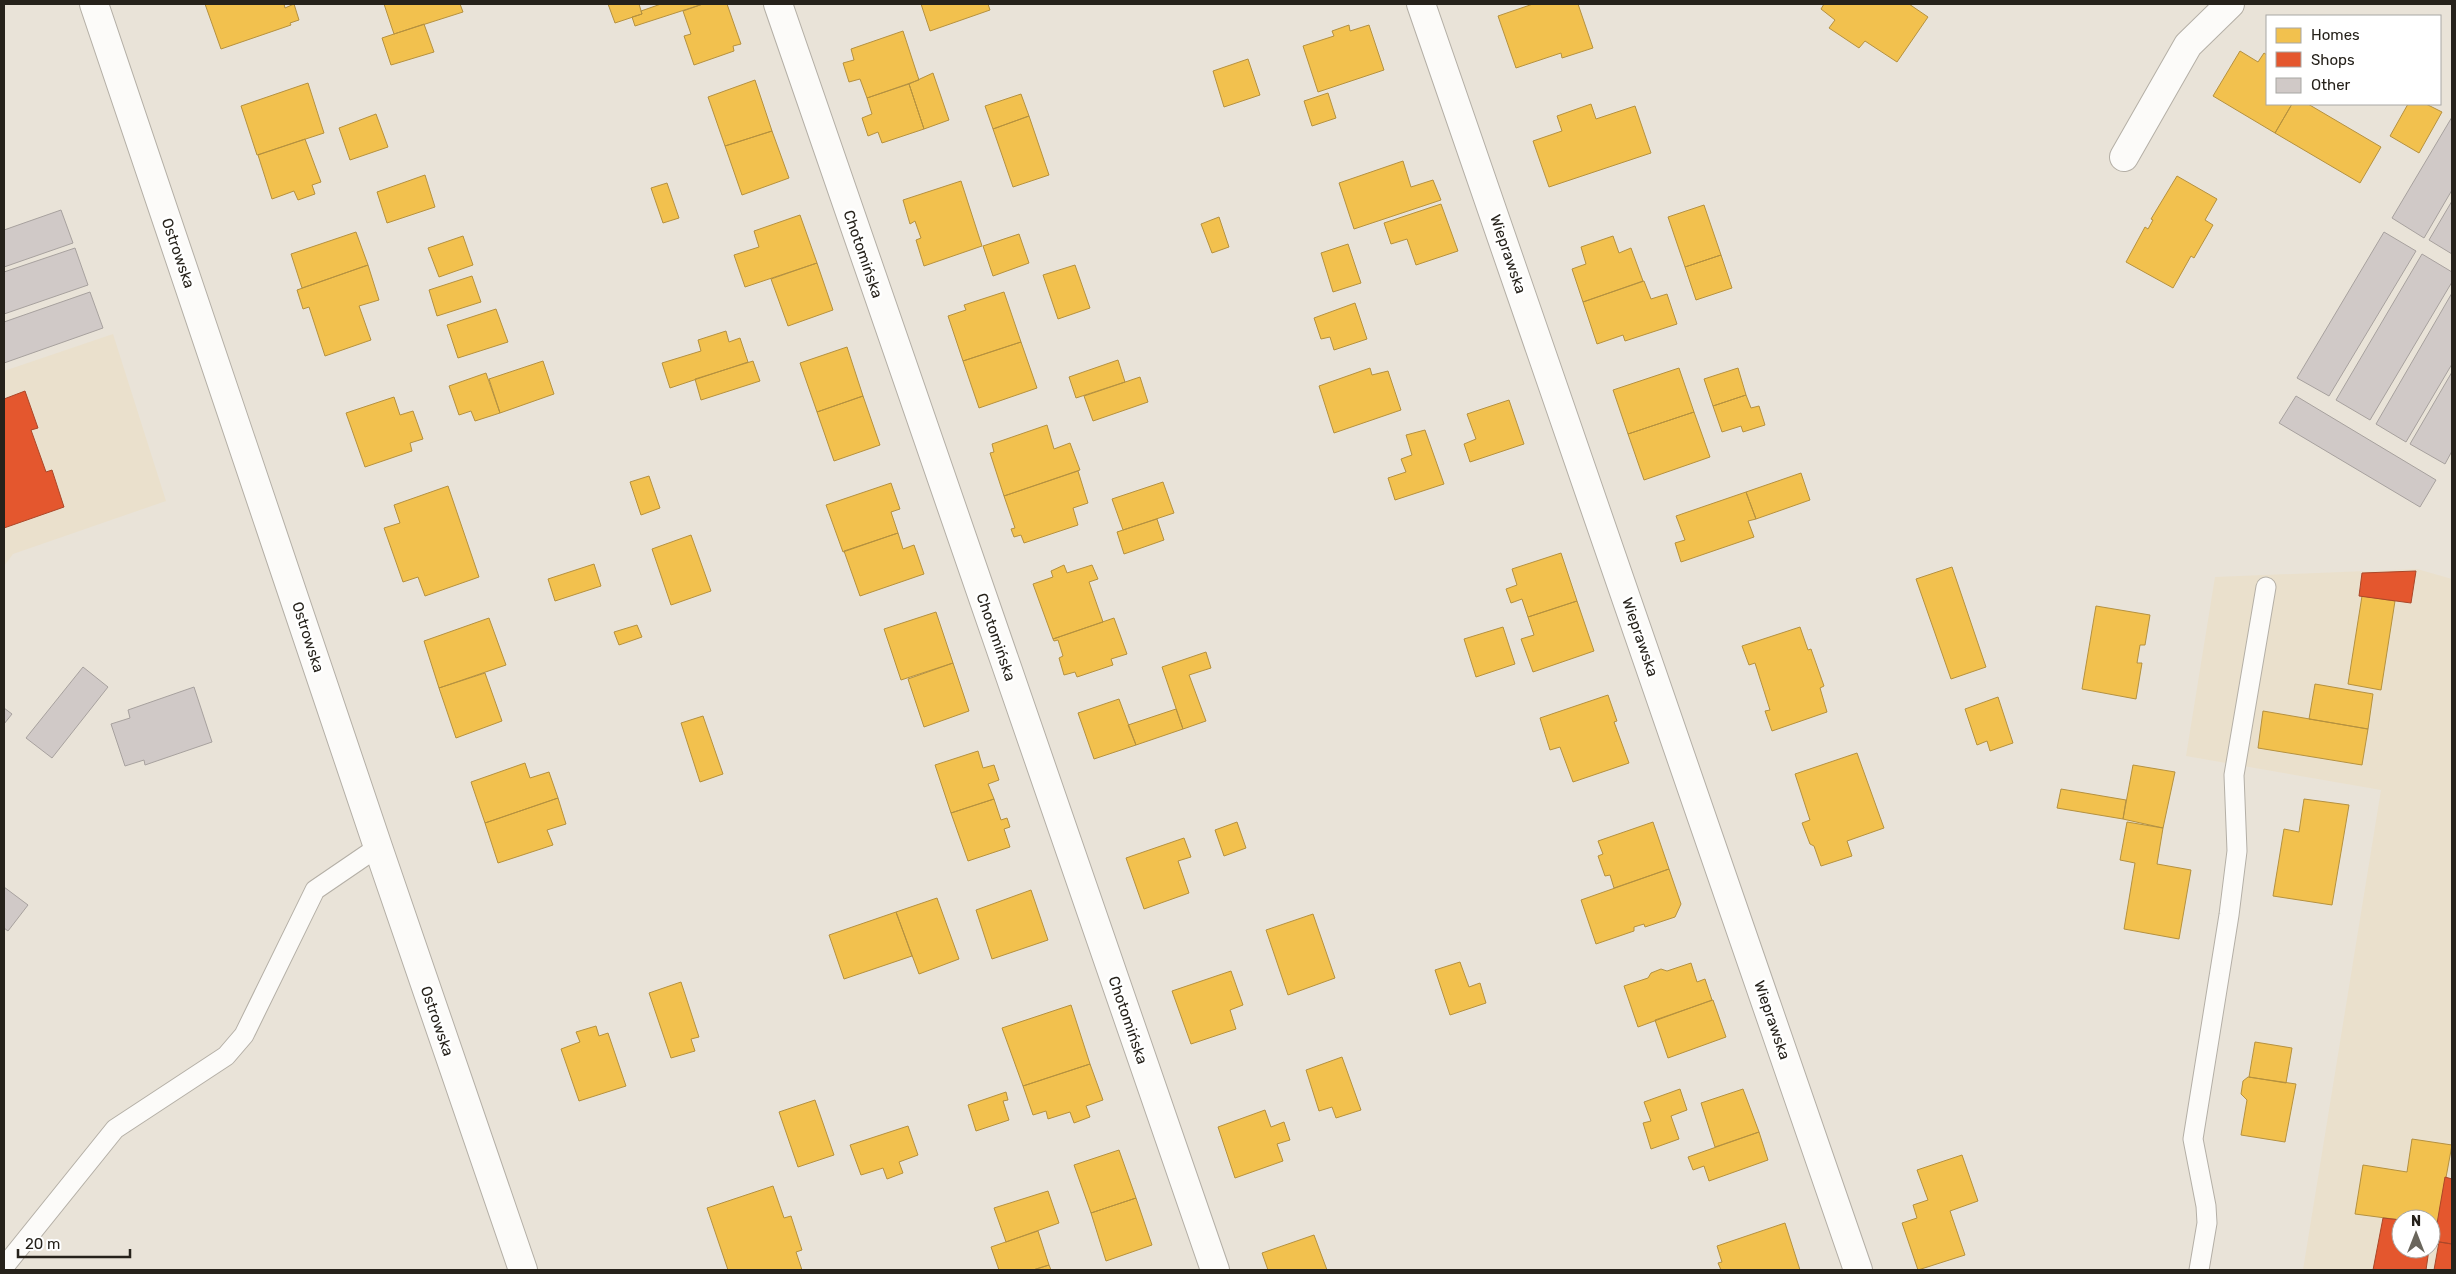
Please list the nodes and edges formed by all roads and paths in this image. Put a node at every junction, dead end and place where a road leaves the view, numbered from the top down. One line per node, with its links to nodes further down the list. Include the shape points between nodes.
1 (94, 4): 7 (street, Ostrowska)
2 (778, 4): 10 (street, Chotomińska)
3 (1422, 4): 11 (street, Wieprawska)
4 (2230, 4): 5 (street, via 2188,45)
5 (2124, 157)
6 (2266, 588): 12 (lane, via 2234,775 2237,851 2193,1139 2207,1223)
7 (378, 847): 8 (lane, via 315,890 236,1046 196,1077 115,1129); 9 (street, Ostrowska)
8 (4, 1267)
9 (523, 1270)
10 (1215, 1270)
11 (1858, 1270)
12 (2199, 1270)

